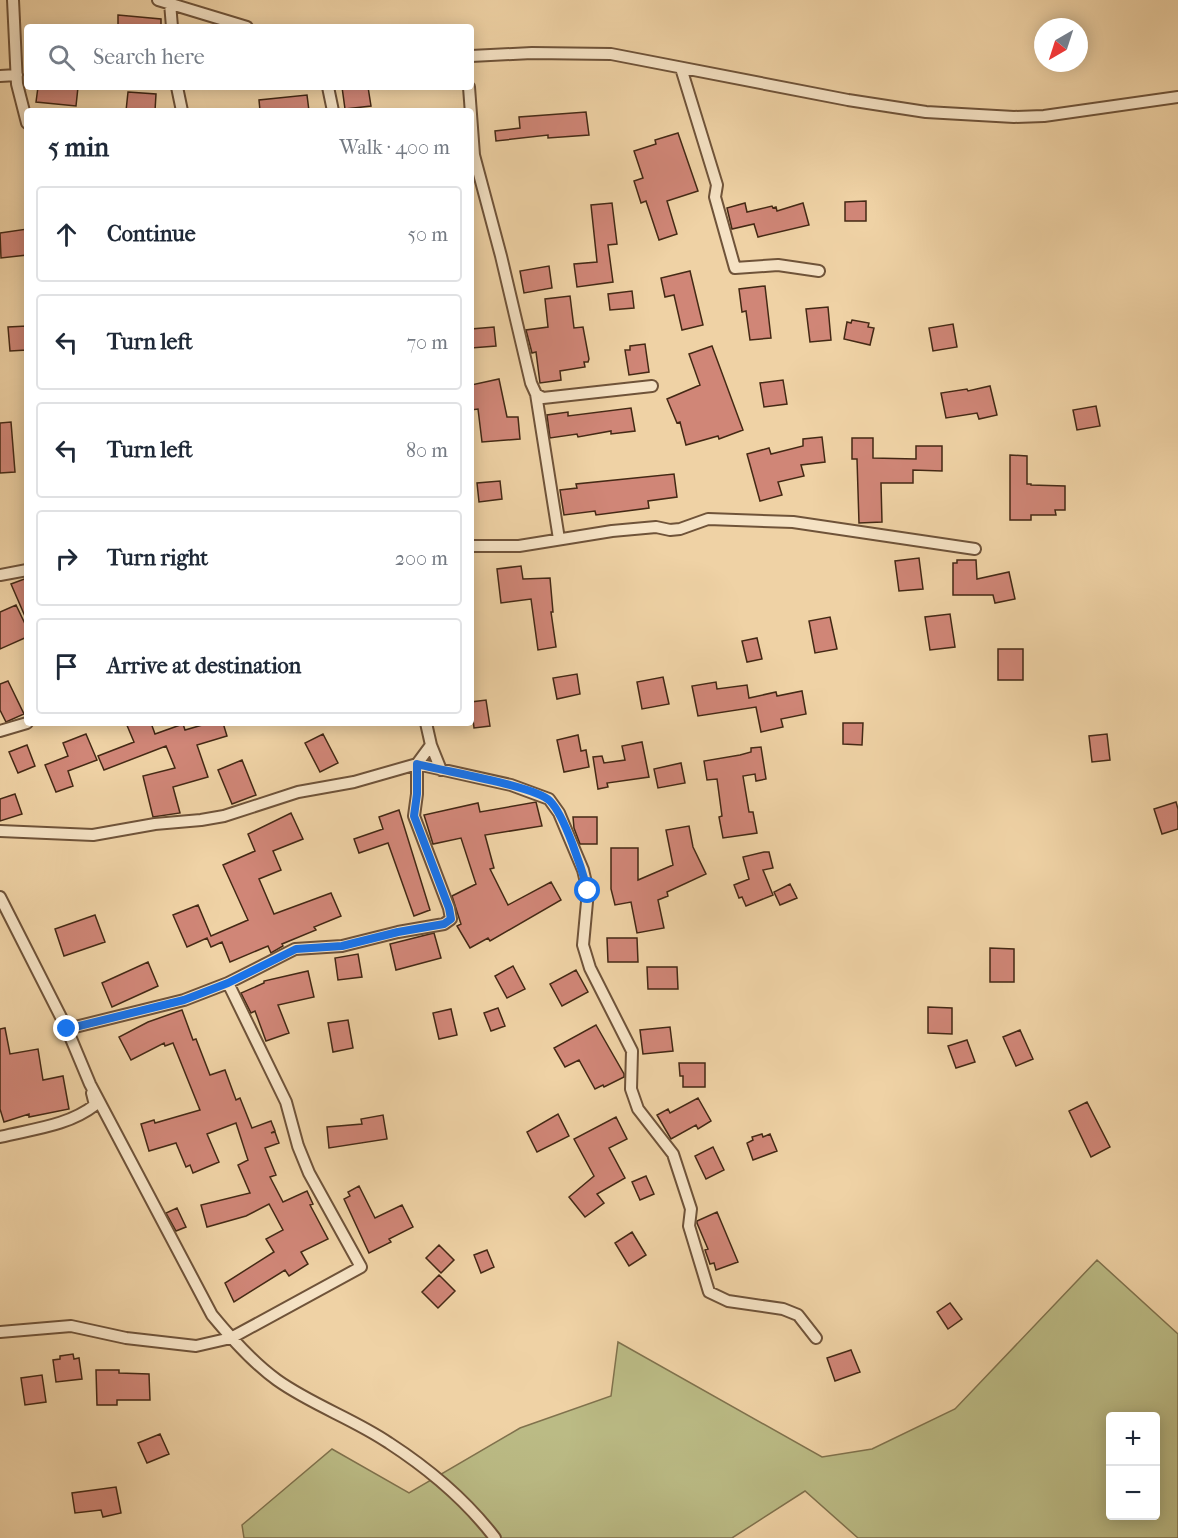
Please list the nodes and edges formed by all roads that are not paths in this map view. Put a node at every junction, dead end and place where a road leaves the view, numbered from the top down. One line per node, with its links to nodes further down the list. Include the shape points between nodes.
1 (13, 0): 8 (street)
2 (158, 0): 3 (street)
3 (170, 3): 4 (street); 5 (street)
4 (172, 24)
5 (237, 24)
6 (474, 56): 7 (street, via 610,54)
7 (681, 68): 13 (street, via 927,112 1044,116); 19 (street, via 717,185 715,197 735,268 778,265)
8 (17, 75): 9 (street); 17 (street)
9 (0, 76)
10 (178, 90): 14 (street)
11 (329, 90): 15 (street)
12 (469, 90): 16 (street)
13 (1178, 98)
14 (181, 108)
15 (332, 108)
16 (471, 108)
17 (24, 109)
18 (474, 155): 21 (street)
19 (819, 271)
20 (652, 386): 21 (street, via 543,398)
21 (536, 393): 22 (street)
22 (559, 539): 23 (street, via 519,546); 24 (street, via 656,527 680,529 708,519 793,522)
23 (474, 546)
24 (975, 549)
25 (24, 571): 26 (street)
26 (0, 575)
27 (24, 724): 29 (street)
28 (427, 726): 30 (street)
29 (0, 731)
30 (431, 745): 31 (street); 32 (street)
31 (417, 764): 32 (street); 33 (street, via 201,820 93,835); 36 (street, via 414,816 451,919 444,924 342,946 296,949)
32 (441, 770): 42 (street, via 534,793 549,800 559,813 588,891 583,945 590,968 632,1051 631,1089 638,1109 673,1154 691,1209 689,1226 709,1292 728,1301 798,1315)
33 (0, 831)
34 (0, 897): 35 (street)
35 (3, 909): 37 (street)
36 (228, 983): 37 (street, via 170,1004); 41 (street, via 286,1102 309,1173 361,1267)
37 (67, 1029): 38 (street)
38 (90, 1084): 39 (street, via 95,1105 84,1114 70,1121); 41 (street, via 212,1315)
39 (0, 1137)
40 (0, 1332): 41 (street, via 71,1326 126,1338 196,1346)
41 (231, 1338): 43 (street, via 275,1378 389,1443 460,1497)
42 (816, 1338)
43 (495, 1538)

